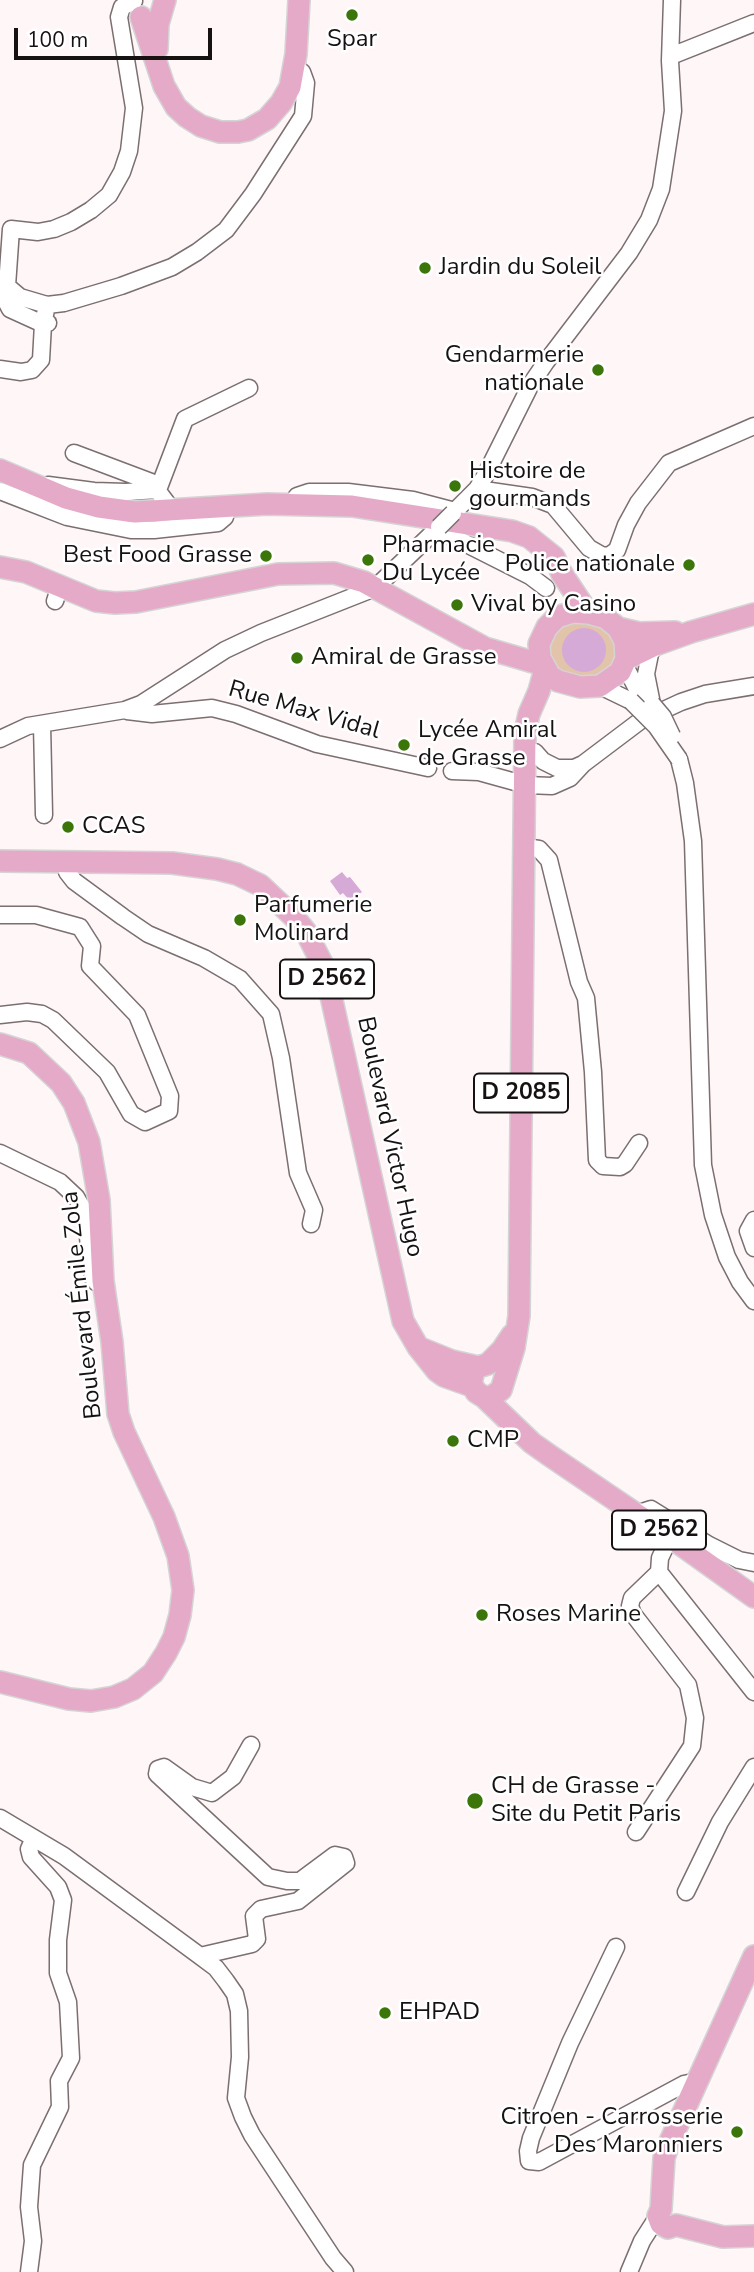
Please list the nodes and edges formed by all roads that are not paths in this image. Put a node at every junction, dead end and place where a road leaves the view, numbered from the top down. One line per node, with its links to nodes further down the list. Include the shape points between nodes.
1 (299, 0): 6 (main road)
2 (672, 0): 5 (street)
3 (145, 8): 6 (main road, via 167,93 182,113 201,126 220,132 248,130 267,119 286,94); 7 (street, via 126,4 121,10 134,108 130,151 122,172 108,195 71,222 38,232 11,229)
4 (754, 23): 5 (street)
5 (671, 56): 16 (street, via 669,149 649,220 531,384)
6 (294, 67): 8 (street, via 306,83 303,116 226,230 172,268)
7 (7, 286): 8 (street, via 20,297); 9 (street, via 10,309)
8 (47, 305): 9 (street)
9 (46, 323): 10 (street, via 41,360 32,370)
10 (0, 369)
11 (248, 388): 17 (street, via 185,419)
12 (754, 426): 16 (street, via 669,463 638,503 617,550 610,555 589,548 553,505)
13 (74, 453): 17 (street, via 151,482)
14 (0, 470): 15 (main road)
15 (26, 482): 17 (street, via 94,491); 21 (main road, via 99,507)
16 (477, 489): 22 (street)
17 (158, 490): 21 (street)
18 (0, 491): 20 (street, via 67,517 131,530 218,523)
19 (292, 504): 20 (main road); 22 (street, via 297,496 309,492 348,492 413,500); 25 (main road, via 352,506 512,531 529,537 554,557)
20 (228, 507): 21 (main road)
21 (173, 511)
22 (454, 512): 23 (street, bridge)
23 (440, 531): 25 (street, via 530,576); 26 (street)
24 (0, 567): 26 (main road, via 26,572 58,594 115,603 305,572 334,573)
25 (554, 581): 27 (main road); 29 (main road, via 562,600)
26 (375, 588): 34 (main road); 41 (street, via 261,632)
27 (588, 613): 29 (main road); 30 (main road, via 606,618)
28 (754, 614): 31 (main road)
29 (557, 617): 32 (main road)
30 (618, 628): 31 (main road, via 639,633); 35 (main road, via 625,641)
31 (691, 632): 33 (main road)
32 (542, 634): 34 (main road); 36 (main road, via 539,653)
33 (655, 645): 35 (main road); 40 (street)
34 (498, 651): 36 (main road)
35 (625, 661): 38 (main road, via 614,678); 40 (street)
36 (544, 667): 37 (main road); 49 (main road, D 2085, via 540,691 526,723)
37 (569, 686): 38 (main road); 44 (main road, D 2085, via 545,706)
38 (600, 686): 40 (street)
39 (754, 686): 46 (street, via 681,702 640,721)
40 (639, 692): 45 (street, bridge); 45 (street, bridge, via 663,717)
41 (125, 710): 42 (street); 47 (street, Rue Max Vidal, via 152,714 212,708 317,744)
42 (42, 724): 43 (street); 50 (street)
43 (0, 739)
44 (535, 752): 46 (street, via 557,768); 49 (main road, D 2085)
45 (679, 759): 63 (street, via 693,841 703,1165 727,1257)
46 (583, 764): 49 (street, via 561,783)
47 (428, 768)
48 (452, 771): 49 (street, via 479,772)
49 (529, 785): 51 (main road, D 2085)
50 (44, 816)
51 (525, 847): 57 (street, via 539,849 548,860 586,998 597,1160 603,1166 620,1167); 64 (main road, D 2085, via 519,1316 514,1348)
52 (0, 861): 53 (main road, Boulevard Victor Hugo / D 2562)
53 (66, 862): 60 (street, via 67,873 75,881 123,917 240,979 271,1014 298,1173 314,1210); 64 (main road, Boulevard Victor Hugo / D 2562, via 180,864 237,874 276,898 306,932 325,969 403,1321 418,1347)
54 (0, 915): 55 (street, via 36,915 80,928 92,946 90,965 137,1015 170,1096 169,1111 145,1122 131,1114 107,1072 53,1020 35,1013)
55 (0, 1015)
56 (0, 1044): 62 (main road, Boulevard Émile Zola, via 29,1054 46,1067 74,1103 94,1162)
57 (639, 1143)
58 (0, 1153): 62 (street, via 60,1182 76,1197 85,1213 93,1278)
59 (754, 1220): 61 (street, via 748,1231)
60 (311, 1224)
61 (754, 1248)
62 (103, 1281): 70 (main road, Boulevard Émile Zola, via 118,1414 161,1507 177,1556 183,1590 180,1615 174,1637 153,1673 114,1697 69,1699)
63 (754, 1301)
64 (488, 1379): 65 (main road, D 2562, via 532,1443)
65 (636, 1514): 66 (main road, D 2562); 67 (street, via 651,1509 709,1545)
66 (670, 1537): 68 (street); 69 (main road, D 2562)
67 (754, 1563)
68 (659, 1572): 71 (street); 75 (street, via 632,1598 630,1606 688,1685 695,1718 692,1746)
69 (754, 1597)
70 (0, 1682)
71 (754, 1692)
72 (251, 1745): 80 (street, via 233,1777 212,1793 192,1787 164,1767 157,1774 268,1877 300,1881 335,1855 344,1857 346,1863 298,1901 261,1909 254,1916 257,1939 252,1944)
73 (754, 1767): 77 (street, via 720,1822)
74 (0, 1818): 76 (street)
75 (636, 1832)
76 (34, 1838): 80 (street); 84 (street, via 30,1857 58,1887 63,1900 58,1973 68,2002 71,2058 59,2081 60,2107 32,2165)
77 (686, 1892)
78 (616, 1947): 81 (street, via 531,2138 530,2161 539,2162 684,2084)
79 (754, 1955): 81 (main road)
80 (200, 1956): 85 (street, via 216,1968 235,1994 240,2057 236,2098 243,2117)
81 (698, 2081): 82 (main road, via 664,2158)
82 (665, 2219): 83 (main road, via 723,2237); 86 (street)
83 (754, 2236)
84 (29, 2272)
85 (345, 2272)
86 (629, 2272)

